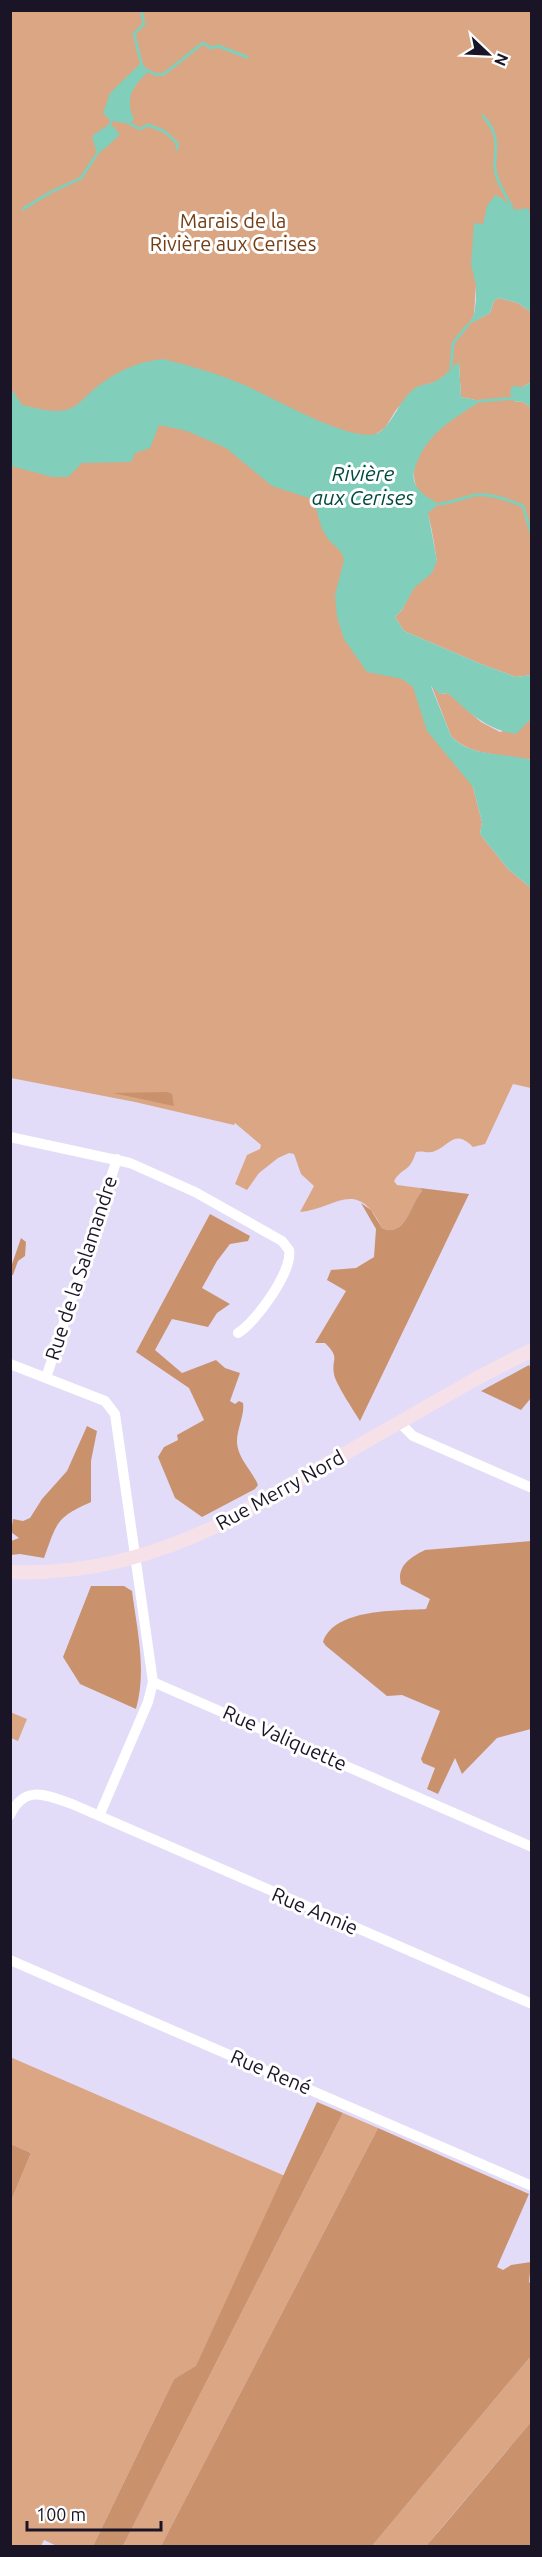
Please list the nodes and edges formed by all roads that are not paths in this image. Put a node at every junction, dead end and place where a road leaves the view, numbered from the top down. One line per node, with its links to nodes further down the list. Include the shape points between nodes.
1 (10, 1137): 2 (street)
2 (117, 1159): 3 (street, via 195,1192 287,1247 288,1265 263,1309); 6 (street, Rue de la Salamandre)
3 (238, 1333)
4 (531, 1350): 7 (main road, Rue Merry Nord)
5 (10, 1364): 6 (street)
6 (46, 1378): 9 (street, via 105,1401 115,1414)
7 (399, 1422): 8 (street, via 413,1436); 9 (main road, Rue Merry Nord, via 223,1523)
8 (531, 1488)
9 (136, 1558): 10 (main road, Rue Merry Nord, via 65,1571); 11 (street)
10 (10, 1572)
11 (153, 1682): 13 (street); 14 (street, Rue Valiquette)
12 (10, 1815): 13 (street, via 22,1799 38,1794)
13 (99, 1816): 16 (street, Rue Annie)
14 (531, 1847)
15 (10, 1960): 17 (street, Rue René)
16 (531, 2004)
17 (531, 2186)

